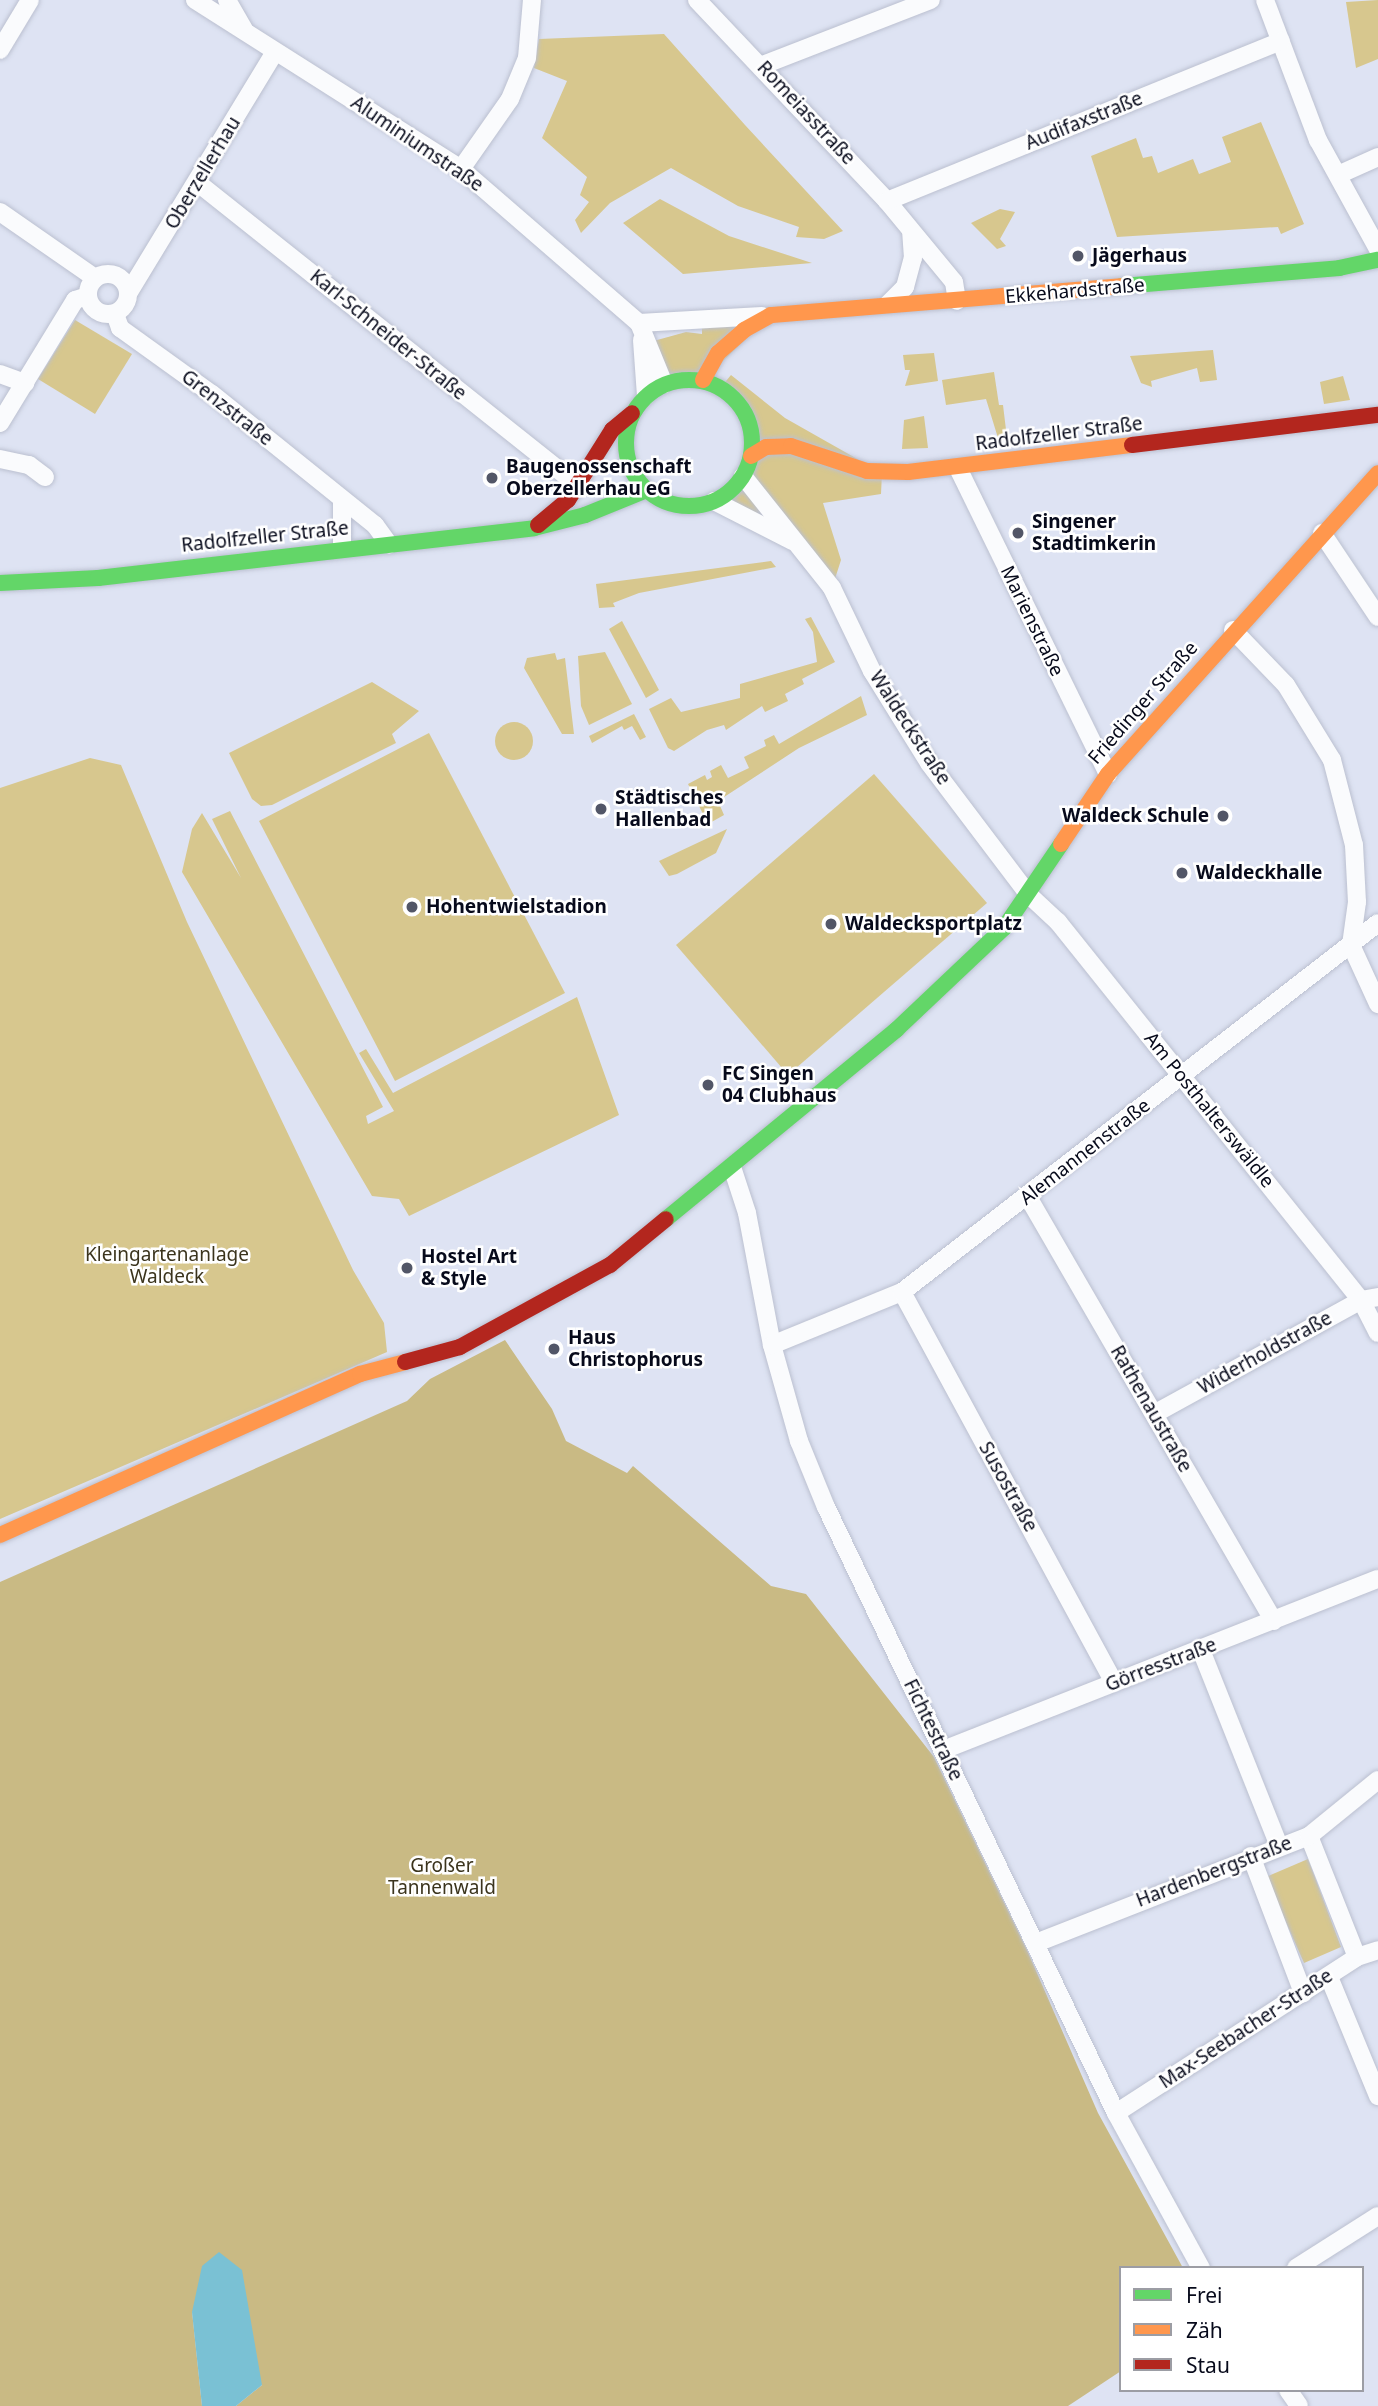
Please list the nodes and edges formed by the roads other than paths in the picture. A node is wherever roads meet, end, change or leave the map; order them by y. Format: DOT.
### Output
graph roads {
  1 [pos="30,0"];
  2 [pos="195,0"];
  3 [pos="202,0"];
  4 [pos="227,0"];
  5 [pos="532,0"];
  6 [pos="697,0"];
  7 [pos="931,0"];
  8 [pos="1265,0"];
  9 [pos="248,35"];
  10 [pos="1281,41"];
  11 [pos="0,50"];
  12 [pos="275,52"];
  13 [pos="764,65"];
  14 [pos="1378,157"];
  15 [pos="461,169"];
  16 [pos="1338,175"];
  17 [pos="198,183"];
  18 [pos="887,201"];
  19 [pos="0,212"];
  20 [pos="911,231"];
  21 [pos="1378,249"];
  22 [pos="1378,260"];
  23 [pos="95,278"];
  24 [pos="129,292"];
  25 [pos="87,296"];
  26 [pos="957,301"];
  27 [pos="888,304"];
  28 [pos="115,314"];
  29 [pos="771,315"];
  30 [pos="639,323"];
  31 [pos="0,374"];
  32 [pos="703,380"];
  33 [pos="24,383"];
  34 [pos="664,384"];
  35 [pos="646,396"];
  36 [pos="632,414"];
  37 [pos="1377,417"];
  38 [pos="0,423"];
  39 [pos="751,456"];
  40 [pos="0,459"];
  41 [pos="958,468"];
  42 [pos="1378,473"];
  43 [pos="583,475"];
  44 [pos="743,475"];
  45 [pos="45,477"];
  46 [pos="647,490"];
  47 [pos="342,501"];
  48 [pos="715,501"];
  49 [pos="534,528"];
  50 [pos="1322,533"];
  51 [pos="389,544"];
  52 [pos="342,549"];
  53 [pos="807,552"];
  54 [pos="0,583"];
  55 [pos="1378,617"];
  56 [pos="1233,630"];
  57 [pos="1108,774"];
  58 [pos="1029,895"];
  59 [pos="1378,923"];
  60 [pos="1351,946"];
  61 [pos="1378,1004"];
  62 [pos="1182,1076"];
  63 [pos="732,1167"];
  64 [pos="1028,1197"];
  65 [pos="902,1292"];
  66 [pos="1369,1299"];
  67 [pos="1378,1333"];
  68 [pos="772,1345"];
  69 [pos="1154,1414"];
  70 [pos="0,1535"];
  71 [pos="1378,1579"];
  72 [pos="1274,1621"];
  73 [pos="1201,1650"];
  74 [pos="1114,1682"];
  75 [pos="943,1750"];
  76 [pos="1378,1780"];
  77 [pos="1309,1836"];
  78 [pos="1279,1846"];
  79 [pos="1251,1856"];
  80 [pos="1036,1943"];
  81 [pos="1378,1950"];
  82 [pos="1357,1958"];
  83 [pos="1329,1977"];
  84 [pos="1303,1993"];
  85 [pos="1378,2096"];
  86 [pos="1116,2113"];
  87 [pos="1378,2216"];
  88 [pos="1200,2266"];
  89 [pos="1299,2266"];
  1 -- 11 [label="street"];
  2 -- 9 [label="street, Aluminiumstraße"];
  3 -- 9 [label="street, Aluminiumstraße"];
  4 -- 9 [label="street, Aluminiumstraße"];
  5 -- 15 [label="street"];
  6 -- 13 [label="street, Romeiasstraße"];
  7 -- 13 [label="street"];
  8 -- 10 [label="street"];
  9 -- 12 [label="street, Aluminiumstraße"];
  10 -- 16 [label="street"];
  10 -- 18 [label="street, Audifaxstraße"];
  12 -- 15 [label="street, Aluminiumstraße"];
  12 -- 17 [label="street, Oberzellerhau"];
  13 -- 18 [label="street, Romeiasstraße"];
  14 -- 16 [label="street"];
  15 -- 30 [label="street, Aluminiumstraße"];
  16 -- 21 [label="street"];
  17 -- 24 [label="street, Oberzellerhau"];
  17 -- 43 [label="street, Karl-Schneider-Straße"];
  18 -- 20 [label="street, Romeiasstraße"];
  19 -- 23 [label="street"];
  20 -- 26 [label="street, Romeiasstraße"];
  20 -- 27 [label="street"];
  22 -- 26 [label="main road, Ekkehardstraße"];
  23 -- 24 [label="street"];
  23 -- 25 [label="street"];
  24 -- 28 [label="street"];
  25 -- 28 [label="street"];
  25 -- 33 [label="street"];
  26 -- 27 [label="main road, Ekkehardstraße"];
  27 -- 29 [label="main road, Ekkehardstraße"];
  28 -- 47 [label="street, Grenzstraße"];
  29 -- 30 [label="street, Ekkehardstraße"];
  29 -- 32 [label="main road, Ekkehardstraße"];
  30 -- 34 [label="street, Aluminiumstraße"];
  30 -- 35 [label="street"];
  31 -- 33 [label="street"];
  32 -- 34 [label="main road"];
  32 -- 39 [label="main road"];
  33 -- 38 [label="street"];
  34 -- 35 [label="main road"];
  35 -- 36 [label="main road"];
  36 -- 43 [label="main road"];
  36 -- 46 [label="main road"];
  37 -- 41 [label="main road, Radolfzeller Straße"];
  39 -- 41 [label="main road, Radolfzeller Straße"];
  39 -- 44 [label="main road"];
  40 -- 45 [label="street"];
  41 -- 57 [label="street, Marienstraße"];
  42 -- 50 [label="main road, Friedinger Straße"];
  43 -- 49 [label="main road"];
  44 -- 48 [label="main road"];
  44 -- 53 [label="street, Waldeckstraße"];
  46 -- 48 [label="main road"];
  46 -- 49 [label="main road, Radolfzeller Straße"];
  47 -- 51 [label="street, Grenzstraße"];
  47 -- 52 [label="street"];
  48 -- 53 [label="street, Waldeckstraße"];
  49 -- 51 [label="main road, Radolfzeller Straße"];
  50 -- 55 [label="street"];
  50 -- 56 [label="main road, Friedinger Straße"];
  51 -- 52 [label="main road, Radolfzeller Straße"];
  52 -- 54 [label="main road, Radolfzeller Straße"];
  53 -- 58 [label="street, Waldeckstraße"];
  56 -- 57 [label="main road, Friedinger Straße"];
  56 -- 60 [label="street"];
  57 -- 58 [label="main road, Friedinger Straße"];
  58 -- 62 [label="street, Am Posthalterswäldle"];
  58 -- 63 [label="main road, Friedinger Straße"];
  59 -- 60 [label="street, Alemannenstraße"];
  60 -- 61 [label="street"];
  60 -- 62 [label="street, Alemannenstraße"];
  62 -- 64 [label="street, Alemannenstraße"];
  62 -- 66 [label="street, Am Posthalterswäldle"];
  63 -- 68 [label="street, Fichtestraße"];
  63 -- 70 [label="main road, Friedinger Straße"];
  64 -- 65 [label="street, Alemannenstraße"];
  64 -- 69 [label="street, Rathenaustraße"];
  65 -- 68 [label="street, Alemannenstraße"];
  65 -- 74 [label="street, Susostraße"];
  66 -- 67 [label="street, Am Posthalterswäldle"];
  66 -- 69 [label="street, Widerholdstraße"];
  68 -- 75 [label="street, Fichtestraße"];
  69 -- 72 [label="street, Rathenaustraße"];
  71 -- 72 [label="street, Görresstraße"];
  72 -- 73 [label="street, Görresstraße"];
  73 -- 74 [label="street, Görresstraße"];
  73 -- 78 [label="street"];
  74 -- 75 [label="street, Görresstraße"];
  75 -- 80 [label="street, Fichtestraße"];
  76 -- 77 [label="street, Hardenbergstraße"];
  77 -- 78 [label="street, Hardenbergstraße"];
  77 -- 82 [label="street"];
  78 -- 79 [label="street, Hardenbergstraße"];
  79 -- 80 [label="street, Hardenbergstraße"];
  79 -- 84 [label="street"];
  80 -- 86 [label="street, Fichtestraße"];
  81 -- 82 [label="street, Max-Seebacher-Straße"];
  82 -- 83 [label="street, Max-Seebacher-Straße"];
  83 -- 84 [label="street, Max-Seebacher-Straße"];
  83 -- 85 [label="street"];
  84 -- 86 [label="street, Max-Seebacher-Straße"];
  86 -- 88 [label="street, Fichtestraße"];
  87 -- 89 [label="street"];
}
